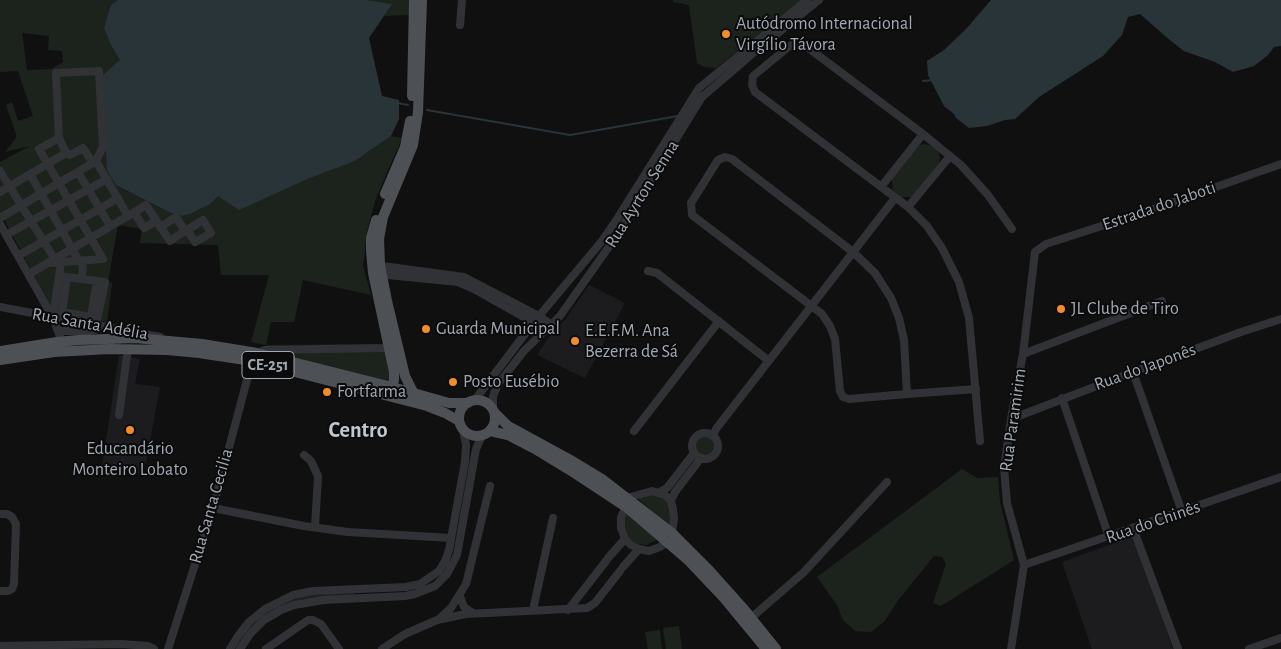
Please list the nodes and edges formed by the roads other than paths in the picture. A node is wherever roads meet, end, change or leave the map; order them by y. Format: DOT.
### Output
graph roads {
  1 [pos="414,0"];
  2 [pos="422,0"];
  3 [pos="462,0"];
  4 [pos="807,0"];
  5 [pos="819,0"];
  6 [pos="460,25"];
  7 [pos="703,90"];
  8 [pos="923,134"];
  9 [pos="59,138"];
  10 [pos="66,154"];
  11 [pos="950,156"];
  12 [pos="94,162"];
  13 [pos="48,164"];
  14 [pos="1281,164"];
  15 [pos="0,171"];
  16 [pos="78,172"];
  17 [pos="30,174"];
  18 [pos="107,180"];
  19 [pos="59,183"];
  20 [pos="10,186"];
  21 [pos="881,187"];
  22 [pos="89,190"];
  23 [pos="0,192"];
  24 [pos="41,194"];
  25 [pos="118,198"];
  26 [pos="895,198"];
  27 [pos="70,200"];
  28 [pos="22,205"];
  29 [pos="908,207"];
  30 [pos="100,208"];
  31 [pos="50,211"];
  32 [pos="131,214"];
  33 [pos="0,218"];
  34 [pos="81,220"];
  35 [pos="31,221"];
  36 [pos="0,224"];
  37 [pos="158,224"];
  38 [pos="110,226"];
  39 [pos="1012,229"];
  40 [pos="62,231"];
  41 [pos="6,234"];
  42 [pos="92,237"];
  43 [pos="43,241"];
  44 [pos="73,248"];
  45 [pos="1037,249"];
  46 [pos="853,252"];
  47 [pos="18,256"];
  48 [pos="58,261"];
  49 [pos="79,261"];
  50 [pos="377,269"];
  51 [pos="648,271"];
  52 [pos="29,274"];
  53 [pos="63,277"];
  54 [pos="82,279"];
  55 [pos="1162,301"];
  56 [pos="0,307"];
  57 [pos="811,307"];
  58 [pos="59,316"];
  59 [pos="537,319"];
  60 [pos="1281,319"];
  61 [pos="718,321"];
  62 [pos="92,322"];
  63 [pos="106,327"];
  64 [pos="550,328"];
  65 [pos="179,342"];
  66 [pos="60,344"];
  67 [pos="82,345"];
  68 [pos="388,345"];
  69 [pos="128,348"];
  70 [pos="0,351"];
  71 [pos="1023,354"];
  72 [pos="254,357"];
  73 [pos="0,360"];
  74 [pos="769,360"];
  75 [pos="1133,372"];
  76 [pos="392,387"];
  77 [pos="976,389"];
  78 [pos="413,392"];
  79 [pos="908,394"];
  80 [pos="1062,398"];
  81 [pos="472,402"];
  82 [pos="493,411"];
  83 [pos="119,415"];
  84 [pos="1011,419"];
  85 [pos="461,426"];
  86 [pos="634,431"];
  87 [pos="486,433"];
  88 [pos="713,436"];
  89 [pos="980,441"];
  90 [pos="304,455"];
  91 [pos="697,456"];
  92 [pos="1281,477"];
  93 [pos="678,481"];
  94 [pos="887,482"];
  95 [pos="490,486"];
  96 [pos="660,492"];
  97 [pos="463,496"];
  98 [pos="671,502"];
  99 [pos="627,503"];
  100 [pos="213,508"];
  101 [pos="1182,512"];
  102 [pos="0,514"];
  103 [pos="553,518"];
  104 [pos="315,528"];
  105 [pos="1133,528"];
  106 [pos="670,537"];
  107 [pos="1109,537"];
  108 [pos="451,538"];
  109 [pos="625,539"];
  110 [pos="639,549"];
  111 [pos="1024,566"];
  112 [pos="599,570"];
  113 [pos="612,580"];
  114 [pos="363,589"];
  115 [pos="0,590"];
  116 [pos="460,596"];
  117 [pos="363,598"];
  118 [pos="576,599"];
  119 [pos="582,609"];
  120 [pos="533,610"];
  121 [pos="568,610"];
  122 [pos="473,613"];
  123 [pos="752,618"];
  124 [pos="437,620"];
  125 [pos="1281,638"];
  126 [pos="0,646"];
  127 [pos="134,647"];
  128 [pos="154,649"];
  129 [pos="168,649"];
  130 [pos="230,649"];
  131 [pos="240,649"];
  132 [pos="266,649"];
  133 [pos="339,649"];
  134 [pos="382,649"];
  135 [pos="766,649"];
  136 [pos="776,649"];
  137 [pos="1011,649"];
  138 [pos="1178,649"];
  139 [pos="1249,649"];
  1 -- 50 [label="main road"];
  2 -- 50 [label="main road"];
  3 -- 6 [label="street"];
  4 -- 7 [label="street, Rua Ayrton Senna"];
  5 -- 7 [label="street, Rua Ayrton Senna"];
  7 -- 59 [label="street, Rua Ayrton Senna"];
  7 -- 64 [label="street, Rua Ayrton Senna"];
  8 -- 11 [label="street"];
  8 -- 21 [label="street"];
  8 -- 21 [label="street"];
  9 -- 10 [label="street"];
  9 -- 12 [label="street"];
  9 -- 13 [label="street"];
  10 -- 12 [label="street"];
  10 -- 13 [label="street"];
  11 -- 29 [label="street"];
  11 -- 39 [label="street"];
  12 -- 16 [label="street"];
  12 -- 18 [label="street"];
  13 -- 17 [label="street"];
  13 -- 19 [label="street"];
  14 -- 45 [label="street, Estrada do Jaboti"];
  15 -- 20 [label="street"];
  16 -- 19 [label="street"];
  16 -- 22 [label="street"];
  17 -- 20 [label="street"];
  17 -- 24 [label="street"];
  18 -- 22 [label="street"];
  18 -- 25 [label="street"];
  19 -- 24 [label="street"];
  19 -- 27 [label="street"];
  20 -- 23 [label="street"];
  20 -- 28 [label="street"];
  21 -- 26 [label="street"];
  22 -- 27 [label="street"];
  22 -- 30 [label="street"];
  24 -- 28 [label="street"];
  24 -- 31 [label="street"];
  25 -- 30 [label="street"];
  25 -- 32 [label="street"];
  26 -- 29 [label="street"];
  26 -- 46 [label="street"];
  27 -- 31 [label="street"];
  27 -- 34 [label="street"];
  28 -- 33 [label="street"];
  28 -- 35 [label="street"];
  29 -- 77 [label="street"];
  30 -- 34 [label="street"];
  30 -- 38 [label="street"];
  31 -- 35 [label="street"];
  31 -- 40 [label="street"];
  32 -- 37 [label="street"];
  32 -- 37 [label="street"];
  32 -- 38 [label="street"];
  34 -- 40 [label="street"];
  34 -- 42 [label="street"];
  35 -- 41 [label="street"];
  35 -- 43 [label="street"];
  36 -- 41 [label="street"];
  37 -- 37 [label="street"];
  38 -- 42 [label="street"];
  40 -- 43 [label="street"];
  40 -- 44 [label="street"];
  41 -- 47 [label="street"];
  42 -- 44 [label="street"];
  42 -- 49 [label="street"];
  43 -- 47 [label="street"];
  43 -- 48 [label="street"];
  44 -- 48 [label="street"];
  44 -- 49 [label="street"];
  45 -- 71 [label="street, Rua Paramirim"];
  46 -- 57 [label="street"];
  46 -- 57 [label="street"];
  46 -- 79 [label="street"];
  47 -- 52 [label="street"];
  48 -- 49 [label="street"];
  48 -- 52 [label="street"];
  48 -- 53 [label="street"];
  49 -- 54 [label="street"];
  50 -- 59 [label="street"];
  50 -- 68 [label="main road"];
  50 -- 78 [label="main road"];
  51 -- 61 [label="street"];
  52 -- 58 [label="street"];
  53 -- 54 [label="street"];
  53 -- 58 [label="street"];
  54 -- 62 [label="street"];
  55 -- 71 [label="street"];
  56 -- 58 [label="street, Rua Santa Adélia"];
  57 -- 74 [label="street"];
  57 -- 79 [label="street"];
  58 -- 62 [label="street, Rua Santa Adélia"];
  58 -- 66 [label="street"];
  59 -- 64 [label="street"];
  59 -- 81 [label="street, Rua Ayrton Senna"];
  60 -- 75 [label="street, Rua do Japonês"];
  61 -- 74 [label="street"];
  61 -- 86 [label="street"];
  62 -- 63 [label="street, Rua Santa Adélia"];
  63 -- 65 [label="street, Rua Santa Adélia"];
  63 -- 66 [label="street"];
  64 -- 82 [label="street, Rua Ayrton Senna"];
  65 -- 67 [label="main road, CE-251"];
  65 -- 72 [label="main road, CE-251"];
  66 -- 67 [label="main road, CE-251"];
  66 -- 70 [label="main road, CE-251"];
  66 -- 73 [label="main road, CE-251"];
  67 -- 69 [label="main road, CE-251"];
  68 -- 72 [label="street"];
  68 -- 76 [label="main road"];
  69 -- 72 [label="main road, CE-251"];
  69 -- 83 [label="street"];
  71 -- 84 [label="street, Rua Paramirim"];
  72 -- 76 [label="main road, CE-251"];
  72 -- 85 [label="main road, CE-251"];
  72 -- 100 [label="street, Rua Santa Cecilia"];
  74 -- 88 [label="street"];
  75 -- 80 [label="street, Rua do Japonês"];
  75 -- 101 [label="street"];
  76 -- 78 [label="main road, CE-251"];
  77 -- 79 [label="street"];
  77 -- 89 [label="street"];
  78 -- 81 [label="main road, CE-251"];
  80 -- 84 [label="street, Rua do Japonês"];
  80 -- 107 [label="street"];
  81 -- 82 [label="main road, CE-251"];
  81 -- 85 [label="main road"];
  82 -- 87 [label="main road"];
  82 -- 99 [label="main road"];
  84 -- 111 [label="street, Rua Paramirim"];
  85 -- 87 [label="main road, CE-251"];
  85 -- 97 [label="street"];
  87 -- 97 [label="street"];
  87 -- 99 [label="main road"];
  88 -- 91 [label="street"];
  88 -- 91 [label="street"];
  90 -- 104 [label="street"];
  91 -- 93 [label="street"];
  92 -- 101 [label="street, Rua do Chinês"];
  93 -- 96 [label="street"];
  93 -- 98 [label="street"];
  94 -- 123 [label="street"];
  95 -- 116 [label="street"];
  96 -- 98 [label="street"];
  96 -- 99 [label="street"];
  97 -- 108 [label="street"];
  97 -- 117 [label="street"];
  98 -- 106 [label="street"];
  99 -- 106 [label="main road"];
  99 -- 109 [label="street"];
  100 -- 104 [label="street"];
  100 -- 129 [label="street, Rua Santa Cecilia"];
  101 -- 105 [label="street, Rua do Chinês"];
  102 -- 115 [label="street"];
  103 -- 120 [label="street"];
  104 -- 108 [label="street"];
  105 -- 107 [label="street, Rua do Chinês"];
  105 -- 138 [label="street"];
  106 -- 110 [label="street"];
  106 -- 123 [label="main road"];
  106 -- 135 [label="main road"];
  107 -- 111 [label="street, Rua do Chinês"];
  108 -- 114 [label="street"];
  109 -- 110 [label="street"];
  109 -- 112 [label="street"];
  110 -- 113 [label="street"];
  111 -- 137 [label="street, Rua Paramirim"];
  112 -- 113 [label="street"];
  112 -- 118 [label="street"];
  113 -- 119 [label="street"];
  114 -- 117 [label="street"];
  114 -- 130 [label="street"];
  116 -- 122 [label="street"];
  116 -- 124 [label="street"];
  117 -- 131 [label="street"];
  118 -- 119 [label="street"];
  118 -- 121 [label="street"];
  119 -- 121 [label="street"];
  120 -- 121 [label="street"];
  120 -- 122 [label="street"];
  122 -- 124 [label="street"];
  123 -- 136 [label="main road"];
  124 -- 134 [label="street"];
  125 -- 139 [label="street"];
  126 -- 127 [label="street"];
  127 -- 128 [label="street"];
  132 -- 133 [label="street"];
}
